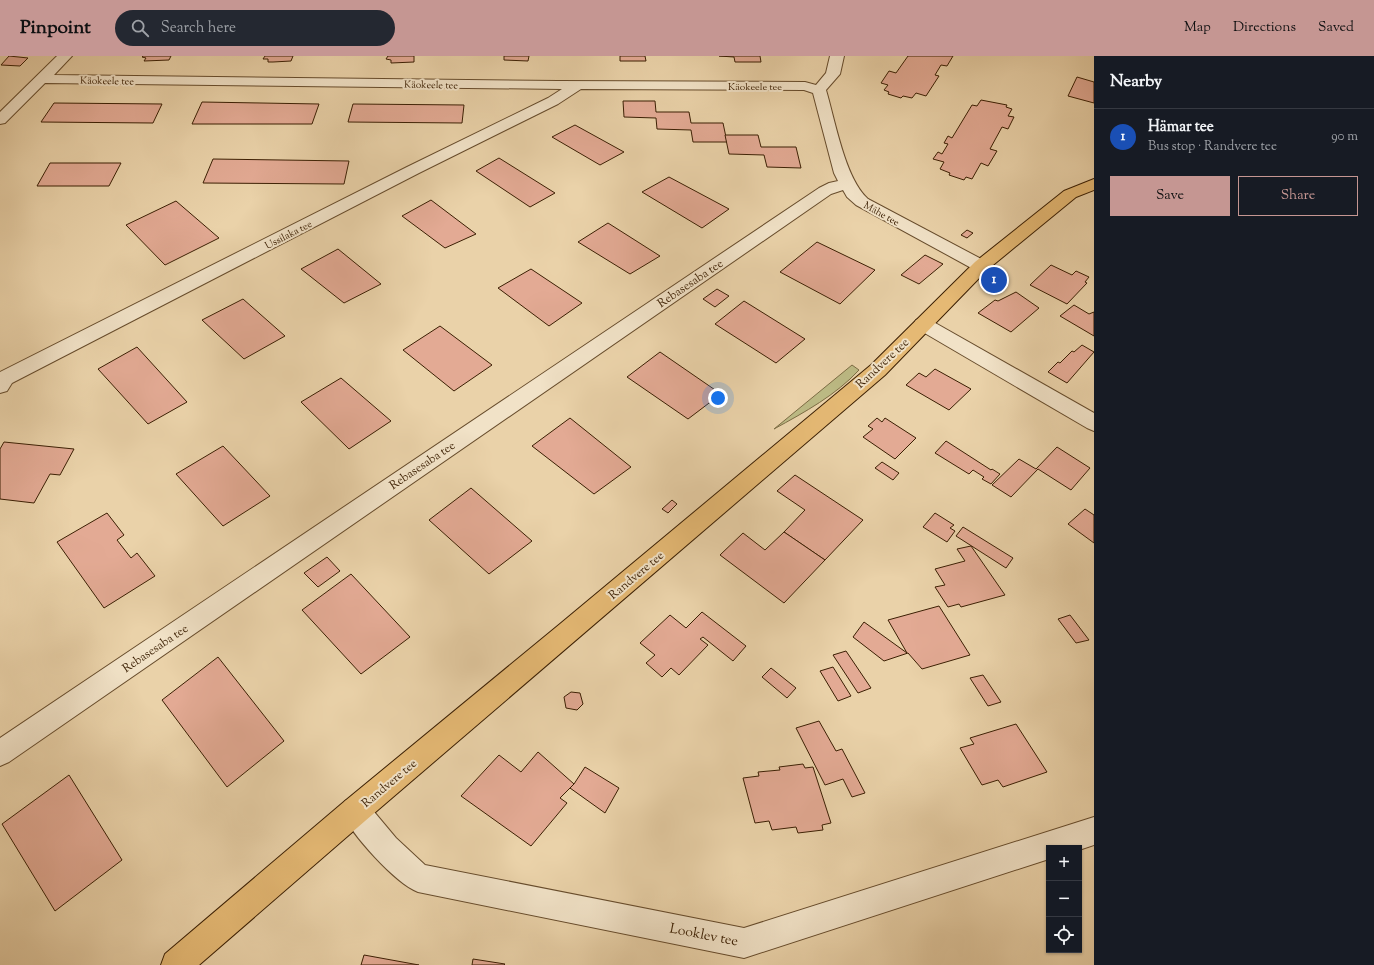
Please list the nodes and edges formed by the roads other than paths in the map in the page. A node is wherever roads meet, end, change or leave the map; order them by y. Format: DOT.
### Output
graph roads {
  1 [pos="65,56"];
  2 [pos="837,56"];
  3 [pos="42,79"];
  4 [pos="578,85"];
  5 [pos="819,90"];
  6 [pos="0,120"];
  7 [pos="1094,184"];
  8 [pos="848,185"];
  9 [pos="981,266"];
  10 [pos="923,324"];
  11 [pos="0,386"];
  12 [pos="1094,423"];
  13 [pos="0,753"];
  14 [pos="355,811"];
  15 [pos="1094,831"];
  16 [pos="176,965"];
  1 -- 3 [label="street"];
  2 -- 5 [label="street"];
  3 -- 4 [label="street, Käokeele tee"];
  3 -- 6 [label="street"];
  4 -- 5 [label="street, Käokeele tee"];
  4 -- 11 [label="street, Ussilaka tee"];
  5 -- 8 [label="street, Mähe tee"];
  7 -- 9 [label="main road, Randvere tee"];
  8 -- 9 [label="street, Mähe tee"];
  8 -- 13 [label="street, Rebasesaba tee"];
  9 -- 10 [label="main road, Randvere tee"];
  10 -- 12 [label="street"];
  10 -- 14 [label="main road, Randvere tee"];
  14 -- 15 [label="street, Looklev tee"];
  14 -- 16 [label="main road, Randvere tee"];
}
